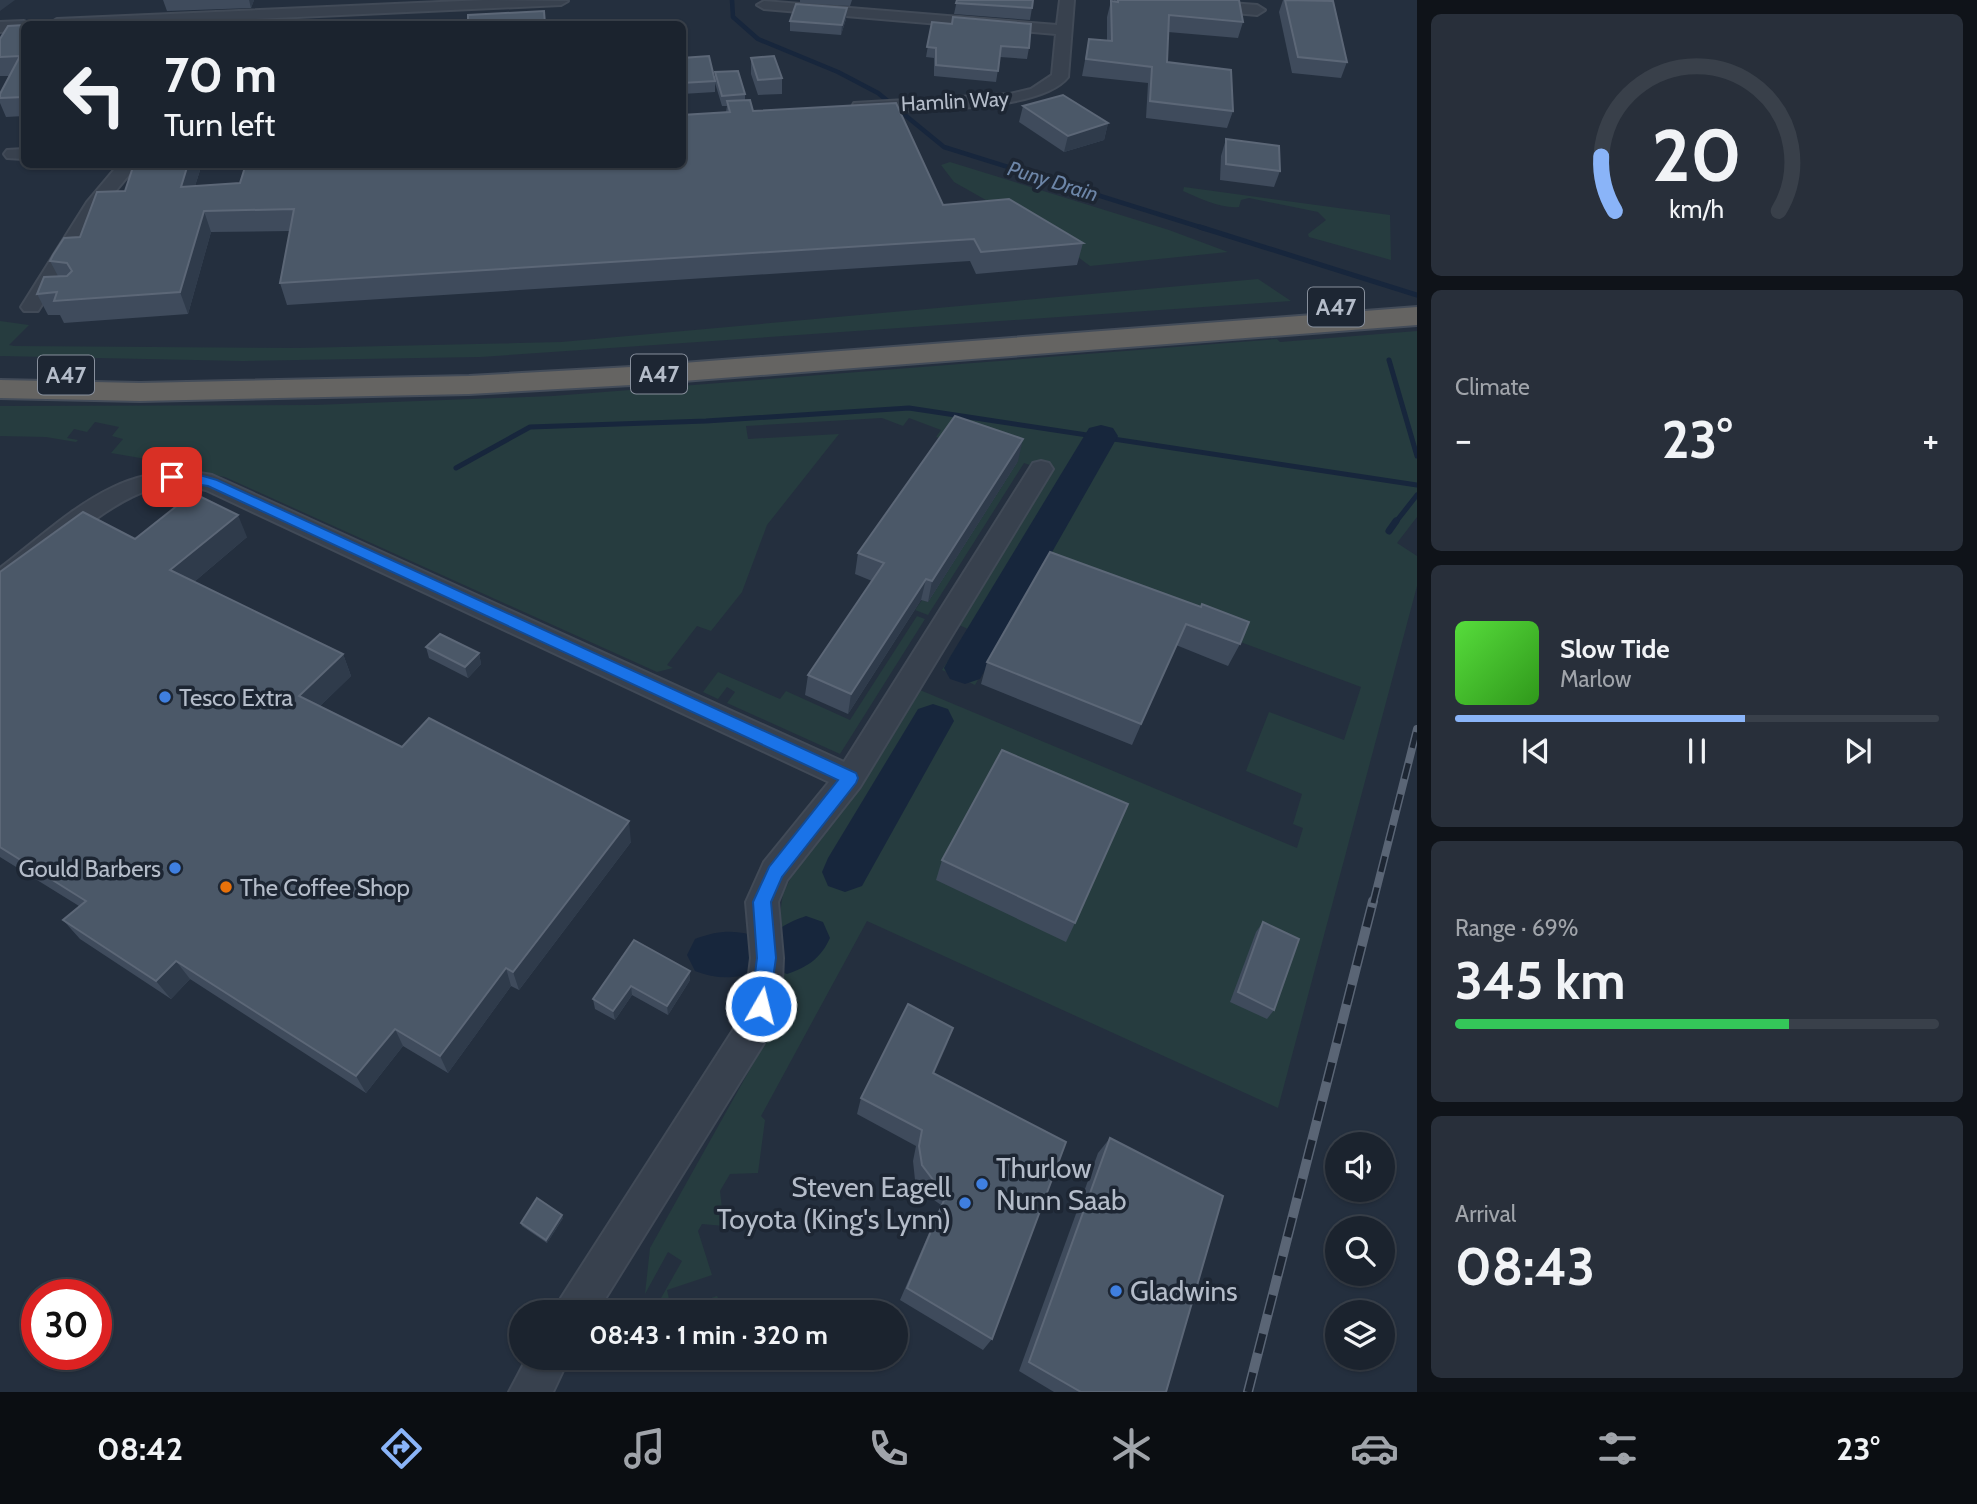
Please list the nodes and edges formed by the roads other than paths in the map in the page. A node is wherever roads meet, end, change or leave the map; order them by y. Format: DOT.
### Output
graph roads {
  1 [pos="1067,0"];
  2 [pos="1135,0"];
  3 [pos="561,1"];
  4 [pos="381,4"];
  5 [pos="772,9"];
  6 [pos="1257,9"];
  7 [pos="244,20"];
  8 [pos="78,21"];
  9 [pos="21,26"];
  10 [pos="0,27"];
  11 [pos="1065,30"];
  12 [pos="847,107"];
  13 [pos="126,168"];
  14 [pos="44,296"];
  15 [pos="1417,301"];
  16 [pos="1417,316"];
  17 [pos="1261,320"];
  18 [pos="0,364"];
  19 [pos="132,374"];
  20 [pos="0,376"];
  21 [pos="0,384"];
  22 [pos="0,389"];
  23 [pos="51,390"];
  24 [pos="1041,469"];
  25 [pos="0,582"];
  26 [pos="850,778"];
  27 [pos="583,1300"];
  28 [pos="542,1370"];
  29 [pos="530,1392"];
  1 -- 11 [label="street, Hamlin Way"];
  2 -- 6 [label="street"];
  3 -- 4 [label="street"];
  4 -- 7 [label="street"];
  5 -- 11 [label="street"];
  7 -- 8 [label="street"];
  9 -- 10 [label="street"];
  11 -- 12 [label="street, Hamlin Way"];
  13 -- 14 [label="street"];
  15 -- 17 [label="highway, A47"];
  16 -- 17 [label="highway, A47"];
  17 -- 19 [label="highway, A47"];
  17 -- 23 [label="highway, A47"];
  18 -- 19 [label="highway"];
  19 -- 20 [label="highway, A47"];
  21 -- 23 [label="highway, A47"];
  22 -- 23 [label="highway"];
  24 -- 26 [label="street"];
  25 -- 26 [label="street"];
  26 -- 27 [label="street"];
  28 -- 29 [label="street"];
}
